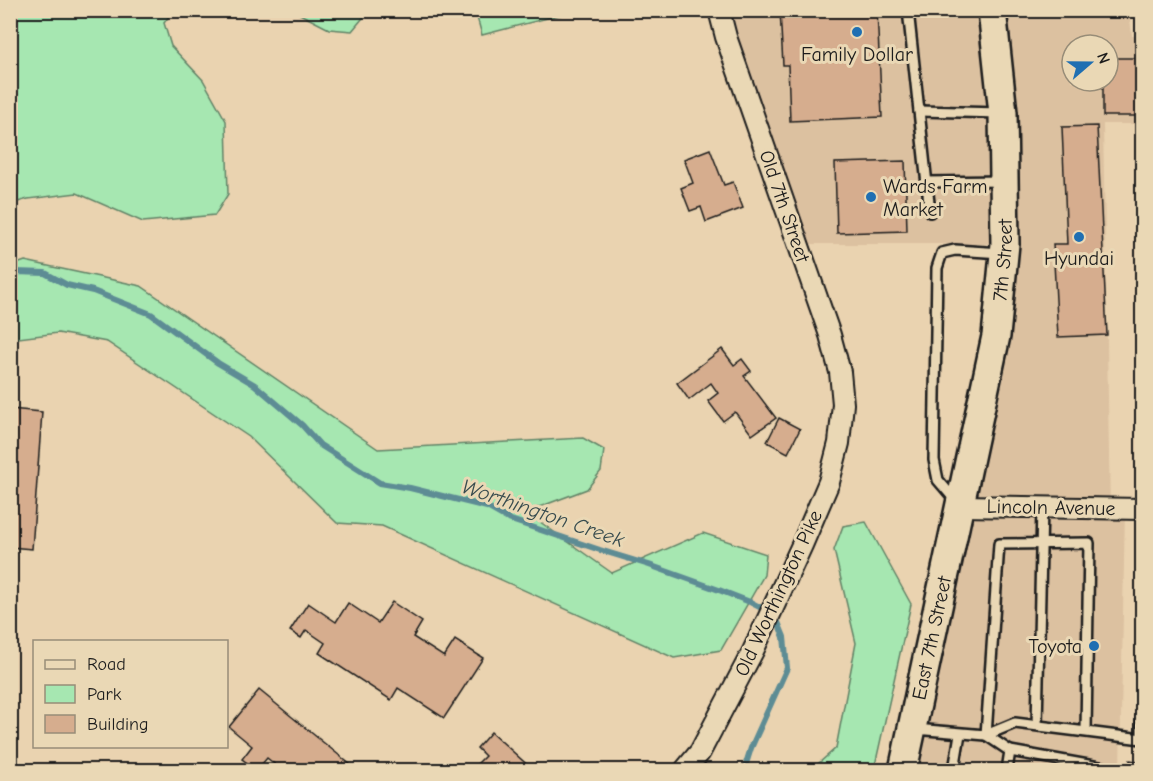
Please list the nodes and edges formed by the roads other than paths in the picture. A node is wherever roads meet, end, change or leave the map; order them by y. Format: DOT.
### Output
graph roads {
  1 [pos="719,10"];
  2 [pos="908,10"];
  3 [pos="992,10"];
  4 [pos="919,111"];
  5 [pos="1003,113"];
  6 [pos="1004,181"];
  7 [pos="927,182"];
  8 [pos="930,212"];
  9 [pos="1004,253"];
  10 [pos="843,404"];
  11 [pos="960,506"];
  12 [pos="1042,507"];
  13 [pos="1143,509"];
  14 [pos="1041,543"];
  15 [pos="1143,662"];
  16 [pos="1037,725"];
  17 [pos="912,729"];
  18 [pos="1086,731"];
  19 [pos="960,734"];
  20 [pos="986,735"];
  21 [pos="1142,739"];
  22 [pos="1010,751"];
  23 [pos="685,771"];
  24 [pos="903,771"];
  25 [pos="954,771"];
  26 [pos="1007,771"];
  27 [pos="1116,771"];
  1 -- 10 [label="street, Old 7th Street"];
  2 -- 4 [label="lane"];
  3 -- 5 [label="main road, 7th Street"];
  4 -- 5 [label="lane"];
  4 -- 7 [label="lane"];
  5 -- 6 [label="main road, 7th Street"];
  6 -- 7 [label="lane"];
  6 -- 9 [label="main road, 7th Street"];
  7 -- 8 [label="lane"];
  9 -- 11 [label="main road, 7th Street"];
  9 -- 11 [label="lane"];
  10 -- 23 [label="street, Old Worthington Pike"];
  11 -- 12 [label="street, Lincoln Avenue"];
  11 -- 17 [label="main road, East 7th Street"];
  12 -- 13 [label="street, Lincoln Avenue"];
  12 -- 14 [label="lane"];
  14 -- 16 [label="lane"];
  14 -- 18 [label="lane"];
  14 -- 20 [label="lane"];
  15 -- 21 [label="lane"];
  16 -- 18 [label="lane"];
  16 -- 20 [label="lane"];
  17 -- 19 [label="lane"];
  17 -- 24 [label="main road, East 7th Street"];
  18 -- 21 [label="lane"];
  19 -- 20 [label="lane"];
  19 -- 25 [label="lane"];
  20 -- 22 [label="lane"];
  22 -- 26 [label="lane"];
  22 -- 27 [label="lane"];
}
